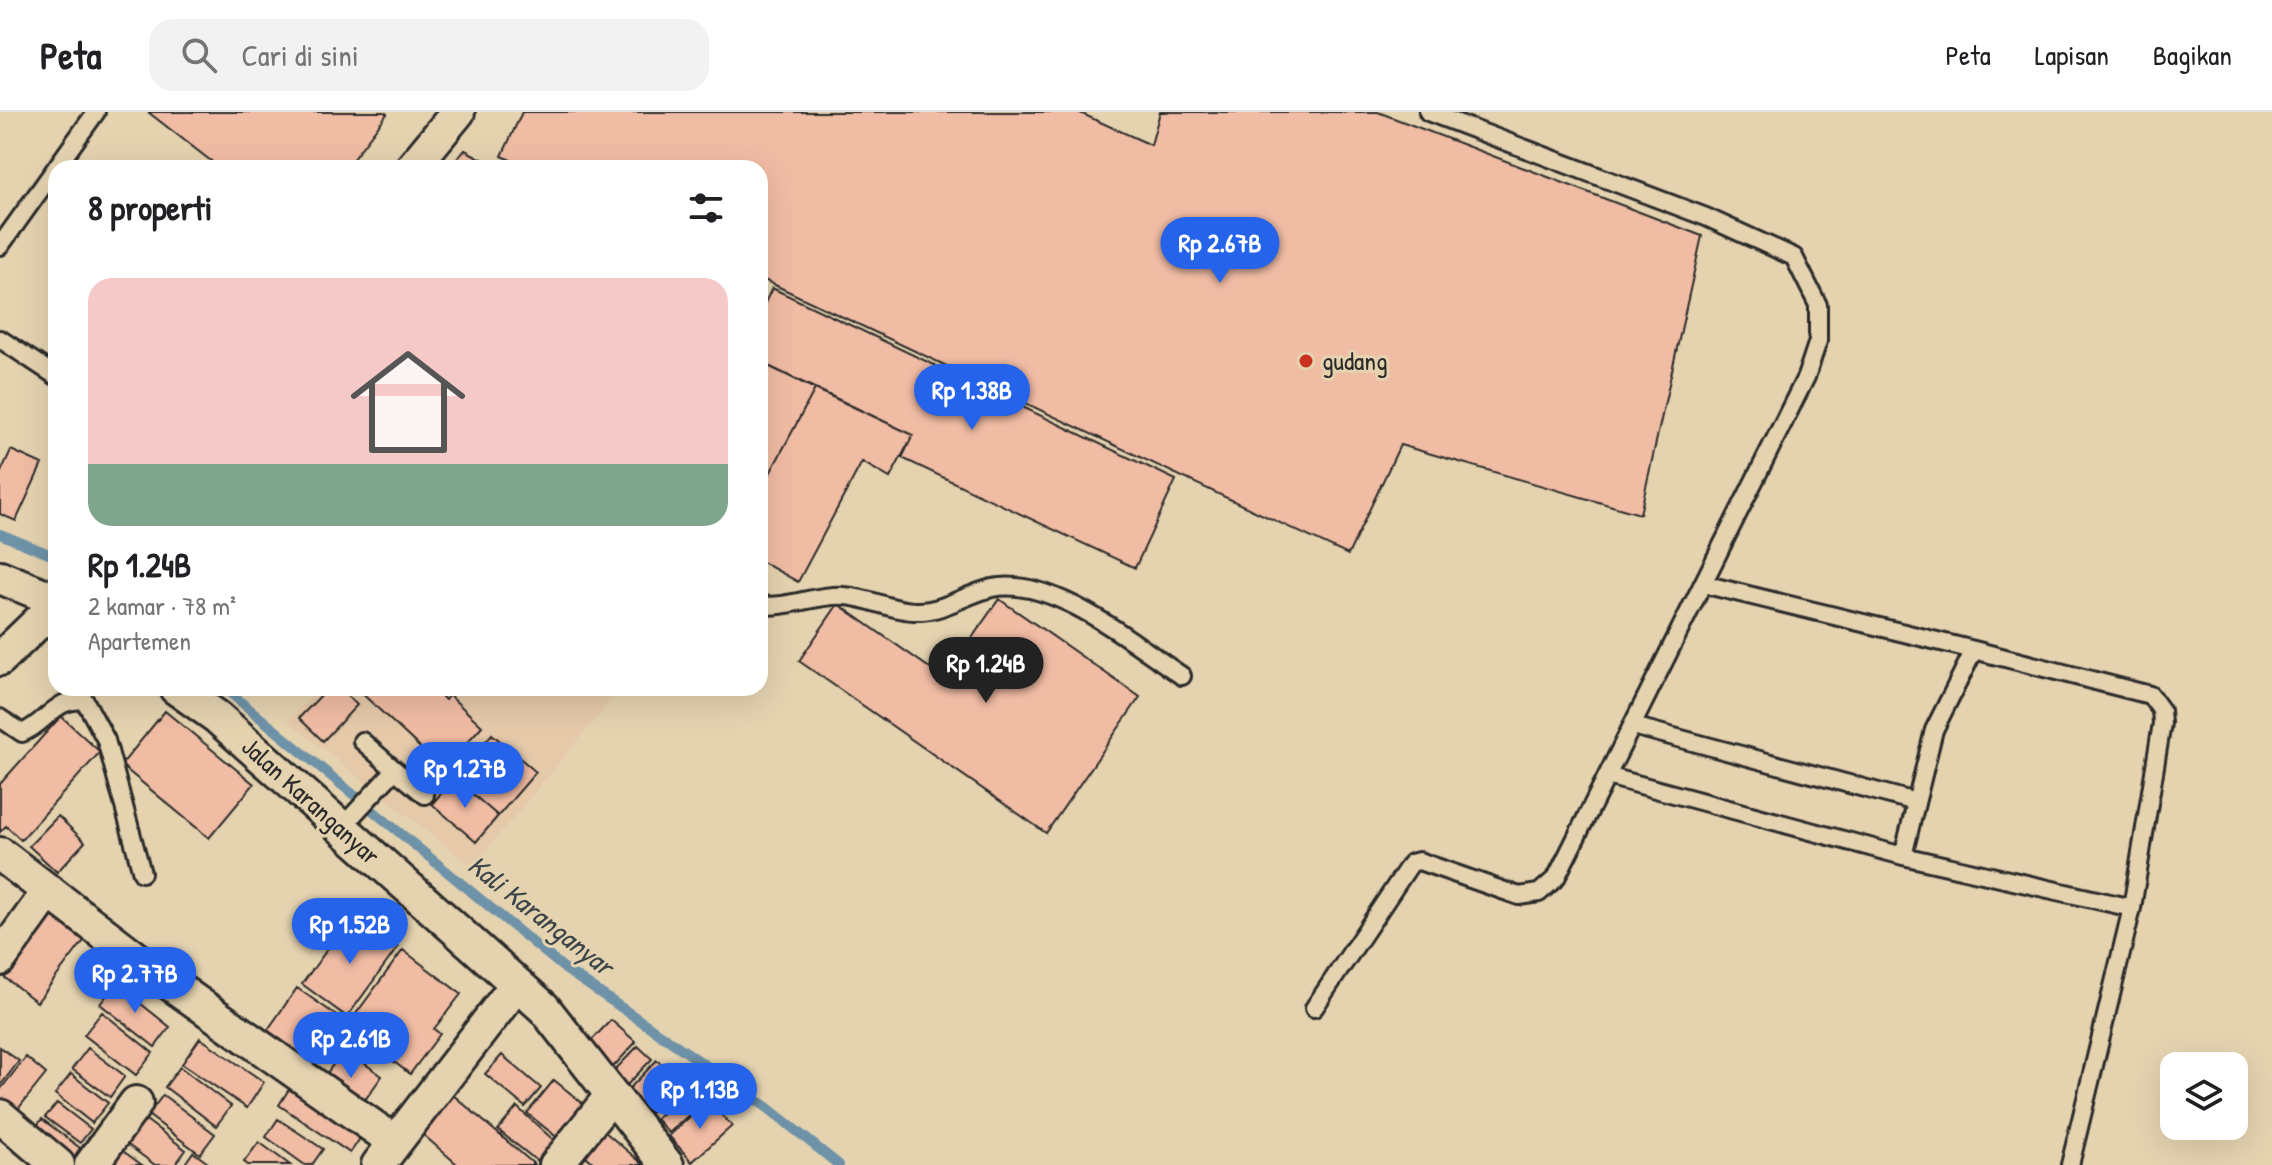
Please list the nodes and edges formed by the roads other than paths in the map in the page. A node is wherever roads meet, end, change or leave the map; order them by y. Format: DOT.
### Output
graph roads {
  1 [pos="96,112"];
  2 [pos="458,112"];
  3 [pos="1428,112"];
  4 [pos="62,160"];
  5 [pos="419,160"];
  6 [pos="48,179"];
  7 [pos="0,246"];
  8 [pos="0,339"];
  9 [pos="48,371"];
  10 [pos="0,577"];
  11 [pos="1703,584"];
  12 [pos="48,599"];
  13 [pos="768,604"];
  14 [pos="48,611"];
  15 [pos="1974,650"];
  16 [pos="2,654"];
  17 [pos="1182,676"];
  18 [pos="187,696"];
  19 [pos="0,718"];
  20 [pos="1633,726"];
  21 [pos="362,741"];
  22 [pos="395,770"];
  23 [pos="1607,776"];
  24 [pos="425,795"];
  25 [pos="1916,802"];
  26 [pos="346,822"];
  27 [pos="0,854"];
  28 [pos="1903,856"];
  29 [pos="142,873"];
  30 [pos="49,891"];
  31 [pos="2132,908"];
  32 [pos="0,959"];
  33 [pos="517,984"];
  34 [pos="1314,1008"];
  35 [pos="612,1095"];
  36 [pos="136,1103"];
  37 [pos="0,1116"];
  38 [pos="386,1154"];
  39 [pos="58,1165"];
  40 [pos="91,1165"];
  41 [pos="556,1165"];
  42 [pos="667,1165"];
  43 [pos="2070,1165"];
  1 -- 4 [label="lane"];
  2 -- 5 [label="street"];
  3 -- 11 [label="lane"];
  6 -- 7 [label="lane"];
  8 -- 9 [label="lane"];
  10 -- 12 [label="street"];
  11 -- 15 [label="lane"];
  11 -- 20 [label="lane"];
  13 -- 17 [label="lane"];
  14 -- 16 [label="street"];
  15 -- 25 [label="lane"];
  15 -- 31 [label="lane"];
  18 -- 26 [label="street, Jalan Karanganyar"];
  19 -- 29 [label="lane"];
  20 -- 23 [label="lane"];
  20 -- 25 [label="lane"];
  21 -- 22 [label="lane"];
  22 -- 24 [label="lane"];
  22 -- 26 [label="lane"];
  23 -- 28 [label="lane"];
  23 -- 34 [label="lane"];
  25 -- 28 [label="lane"];
  26 -- 33 [label="street, Jalan Karanganyar"];
  27 -- 30 [label="street"];
  28 -- 31 [label="lane"];
  30 -- 32 [label="street"];
  30 -- 38 [label="street"];
  31 -- 43 [label="lane"];
  33 -- 35 [label="street, Jalan Karanganyar"];
  33 -- 38 [label="street"];
  35 -- 41 [label="street"];
  35 -- 42 [label="street, Jalan Karanganyar"];
  36 -- 40 [label="street"];
  37 -- 39 [label="street"];
}
